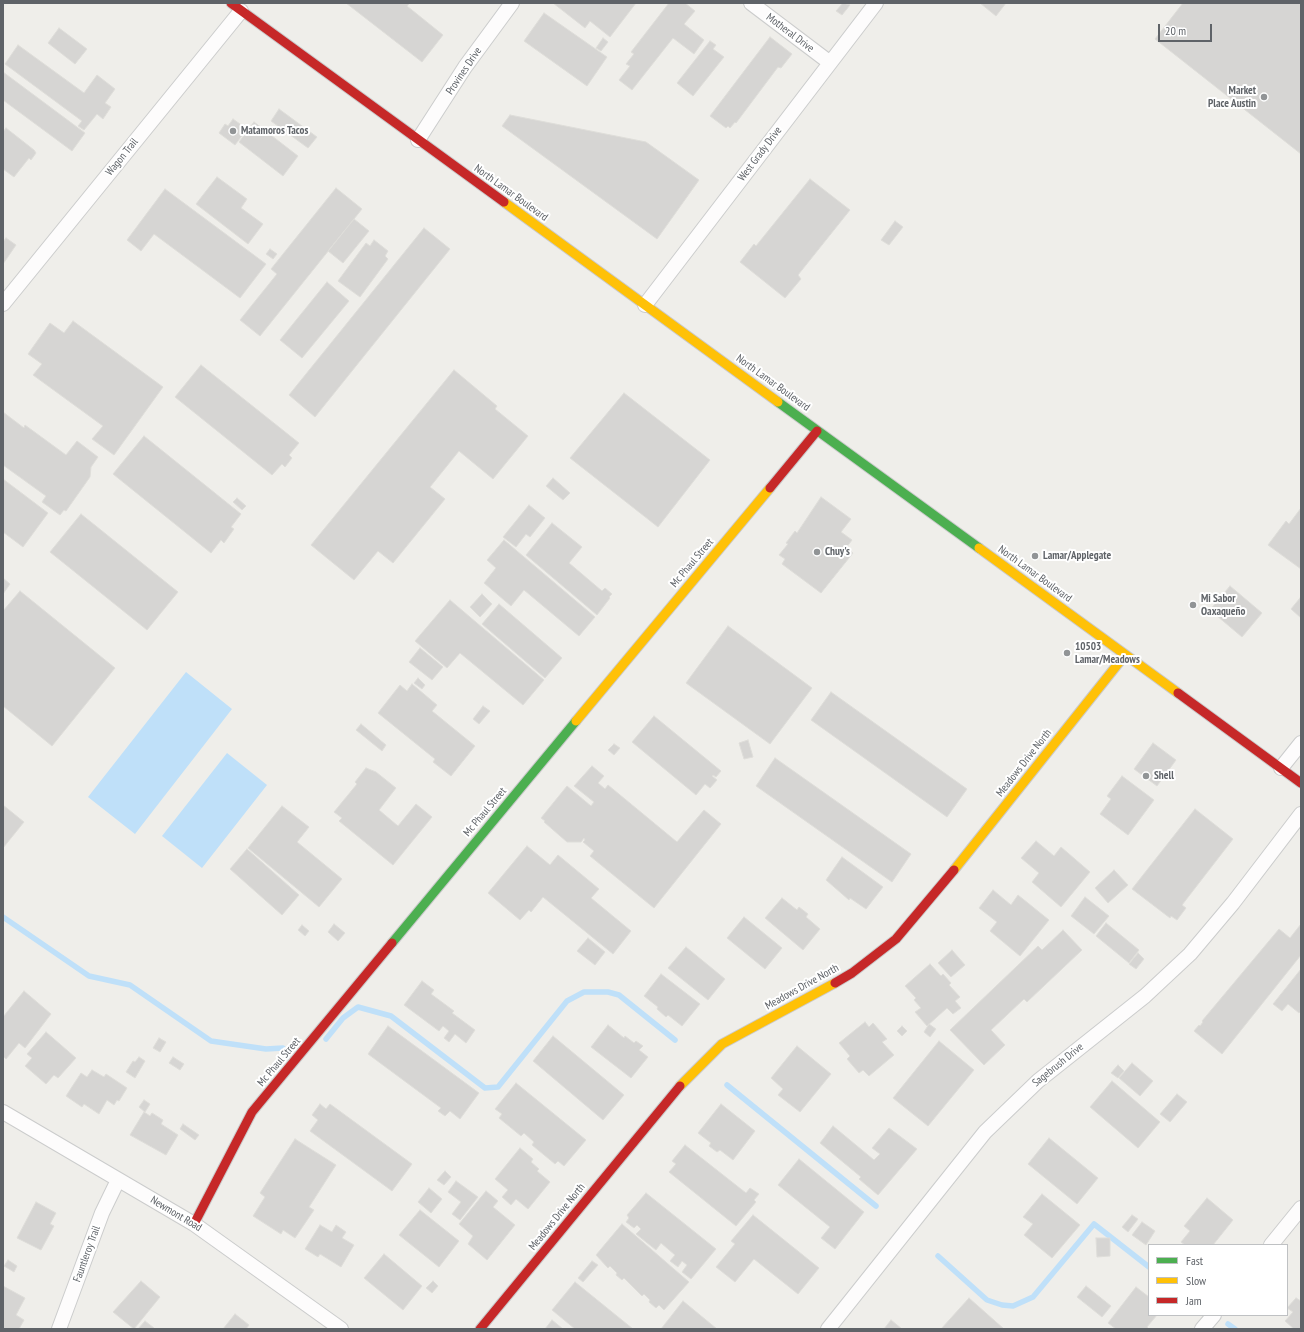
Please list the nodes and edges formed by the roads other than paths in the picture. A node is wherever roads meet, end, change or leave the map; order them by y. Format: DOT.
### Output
graph roads {
  1 [pos="512,3"];
  2 [pos="751,3"];
  3 [pos="876,3"];
  4 [pos="236,7"];
  5 [pos="829,62"];
  6 [pos="418,140"];
  7 [pos="3,304"];
  8 [pos="645,305"];
  9 [pos="817,431"];
  10 [pos="1125,655"];
  11 [pos="1301,743"];
  12 [pos="1281,768"];
  13 [pos="1301,783"];
  14 [pos="1301,814"];
  15 [pos="3,1112"];
  16 [pos="118,1180"];
  17 [pos="1301,1208"];
  18 [pos="194,1224"];
  19 [pos="1272,1244"];
  20 [pos="1213,1316"];
  21 [pos="59,1329"];
  22 [pos="341,1329"];
  23 [pos="480,1329"];
  24 [pos="828,1329"];
  25 [pos="1202,1329"];
  1 -- 6 [label="street, Provines Drive"];
  2 -- 5 [label="street, Motheral Drive"];
  3 -- 5 [label="street, West Grady Drive"];
  4 -- 6 [label="street, North Lamar Boulevard"];
  4 -- 7 [label="street, Wagon Trail"];
  5 -- 8 [label="street, West Grady Drive"];
  6 -- 8 [label="street, North Lamar Boulevard"];
  8 -- 9 [label="street, North Lamar Boulevard"];
  9 -- 10 [label="street, North Lamar Boulevard"];
  9 -- 18 [label="street, Mc Phaul Street"];
  10 -- 12 [label="street, North Lamar Boulevard"];
  10 -- 23 [label="street, Meadows Drive North"];
  11 -- 12 [label="street"];
  12 -- 13 [label="street, North Lamar Boulevard"];
  14 -- 24 [label="street, Sagebrush Drive"];
  15 -- 16 [label="street, Newmont Road"];
  16 -- 18 [label="street, Newmont Road"];
  16 -- 21 [label="street, Fauntleroy Trail"];
  17 -- 19 [label="street"];
  18 -- 22 [label="street, Newmont Road"];
  20 -- 25 [label="street"];
}
